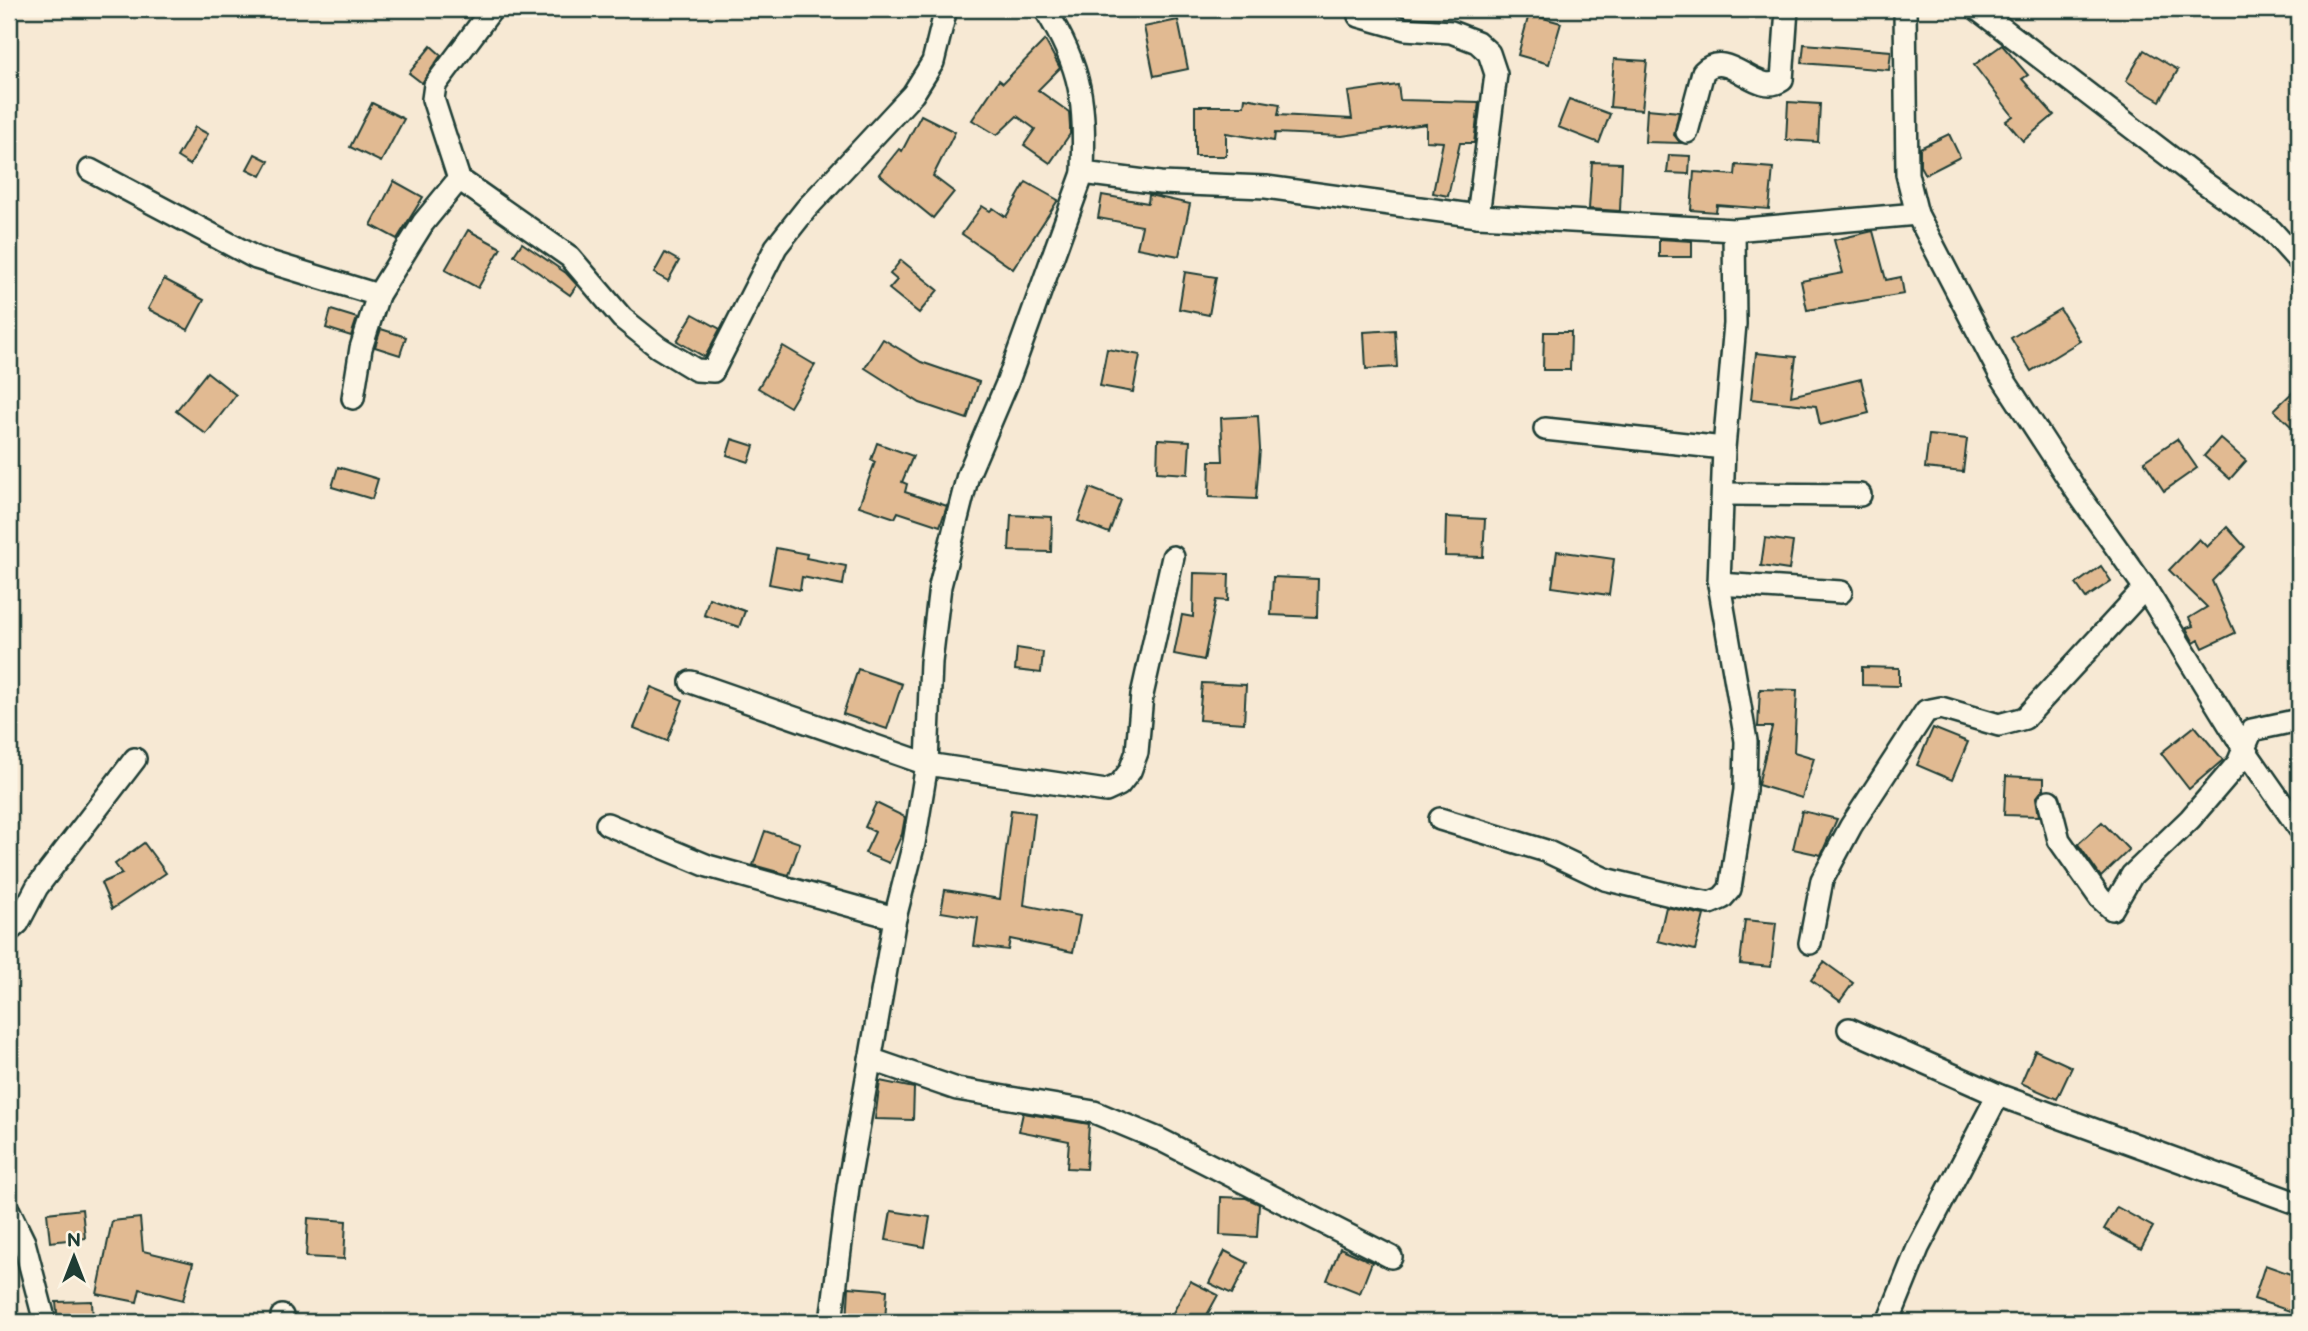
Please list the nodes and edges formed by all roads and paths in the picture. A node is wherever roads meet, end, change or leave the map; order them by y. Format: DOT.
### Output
graph roads {
  1 [pos="492,9"];
  2 [pos="946,9"];
  3 [pos="1045,9"];
  4 [pos="1787,9"];
  5 [pos="1905,9"];
  6 [pos="1978,9"];
  7 [pos="1359,16"];
  8 [pos="1687,132"];
  9 [pos="90,170"];
  10 [pos="1083,173"];
  11 [pos="459,179"];
  12 [pos="1917,214"];
  13 [pos="1478,216"];
  14 [pos="1734,230"];
  15 [pos="2299,261"];
  16 [pos="378,295"];
  17 [pos="353,398"];
  18 [pos="1545,429"];
  19 [pos="1724,448"];
  20 [pos="1723,494"];
  21 [pos="1860,495"];
  22 [pos="1173,557"];
  23 [pos="1719,584"];
  24 [pos="2145,588"];
  25 [pos="1841,592"];
  26 [pos="691,682"];
  27 [pos="2299,720"];
  28 [pos="2244,749"];
  29 [pos="135,759"];
  30 [pos="927,764"];
  31 [pos="2049,801"];
  32 [pos="1440,819"];
  33 [pos="607,824"];
  34 [pos="2299,828"];
  35 [pos="895,918"];
  36 [pos="9,931"];
  37 [pos="1811,943"];
  38 [pos="1849,1029"];
  39 [pos="870,1059"];
  40 [pos="1998,1095"];
  41 [pos="2299,1204"];
  42 [pos="9,1211"];
  43 [pos="1391,1257"];
  44 [pos="45,1322"];
  45 [pos="831,1322"];
  46 [pos="1888,1322"];
  1 -- 11 [label="street"];
  2 -- 11 [label="street"];
  3 -- 10 [label="street"];
  4 -- 8 [label="street"];
  5 -- 12 [label="street"];
  6 -- 15 [label="street"];
  7 -- 13 [label="street"];
  9 -- 16 [label="street"];
  10 -- 13 [label="street"];
  10 -- 30 [label="street"];
  11 -- 16 [label="street"];
  12 -- 14 [label="street"];
  12 -- 24 [label="street"];
  13 -- 14 [label="street"];
  14 -- 19 [label="street"];
  16 -- 17 [label="street"];
  18 -- 19 [label="street"];
  19 -- 20 [label="street"];
  20 -- 21 [label="street"];
  20 -- 23 [label="street"];
  22 -- 30 [label="street"];
  23 -- 25 [label="street"];
  23 -- 32 [label="street"];
  24 -- 28 [label="street"];
  24 -- 37 [label="street"];
  26 -- 30 [label="street"];
  27 -- 28 [label="street"];
  28 -- 31 [label="street"];
  28 -- 34 [label="street"];
  29 -- 36 [label="street"];
  30 -- 35 [label="street"];
  33 -- 35 [label="street"];
  35 -- 39 [label="street"];
  38 -- 40 [label="street"];
  39 -- 43 [label="street"];
  39 -- 45 [label="street"];
  40 -- 41 [label="street"];
  40 -- 46 [label="street"];
  42 -- 44 [label="street"];
}
